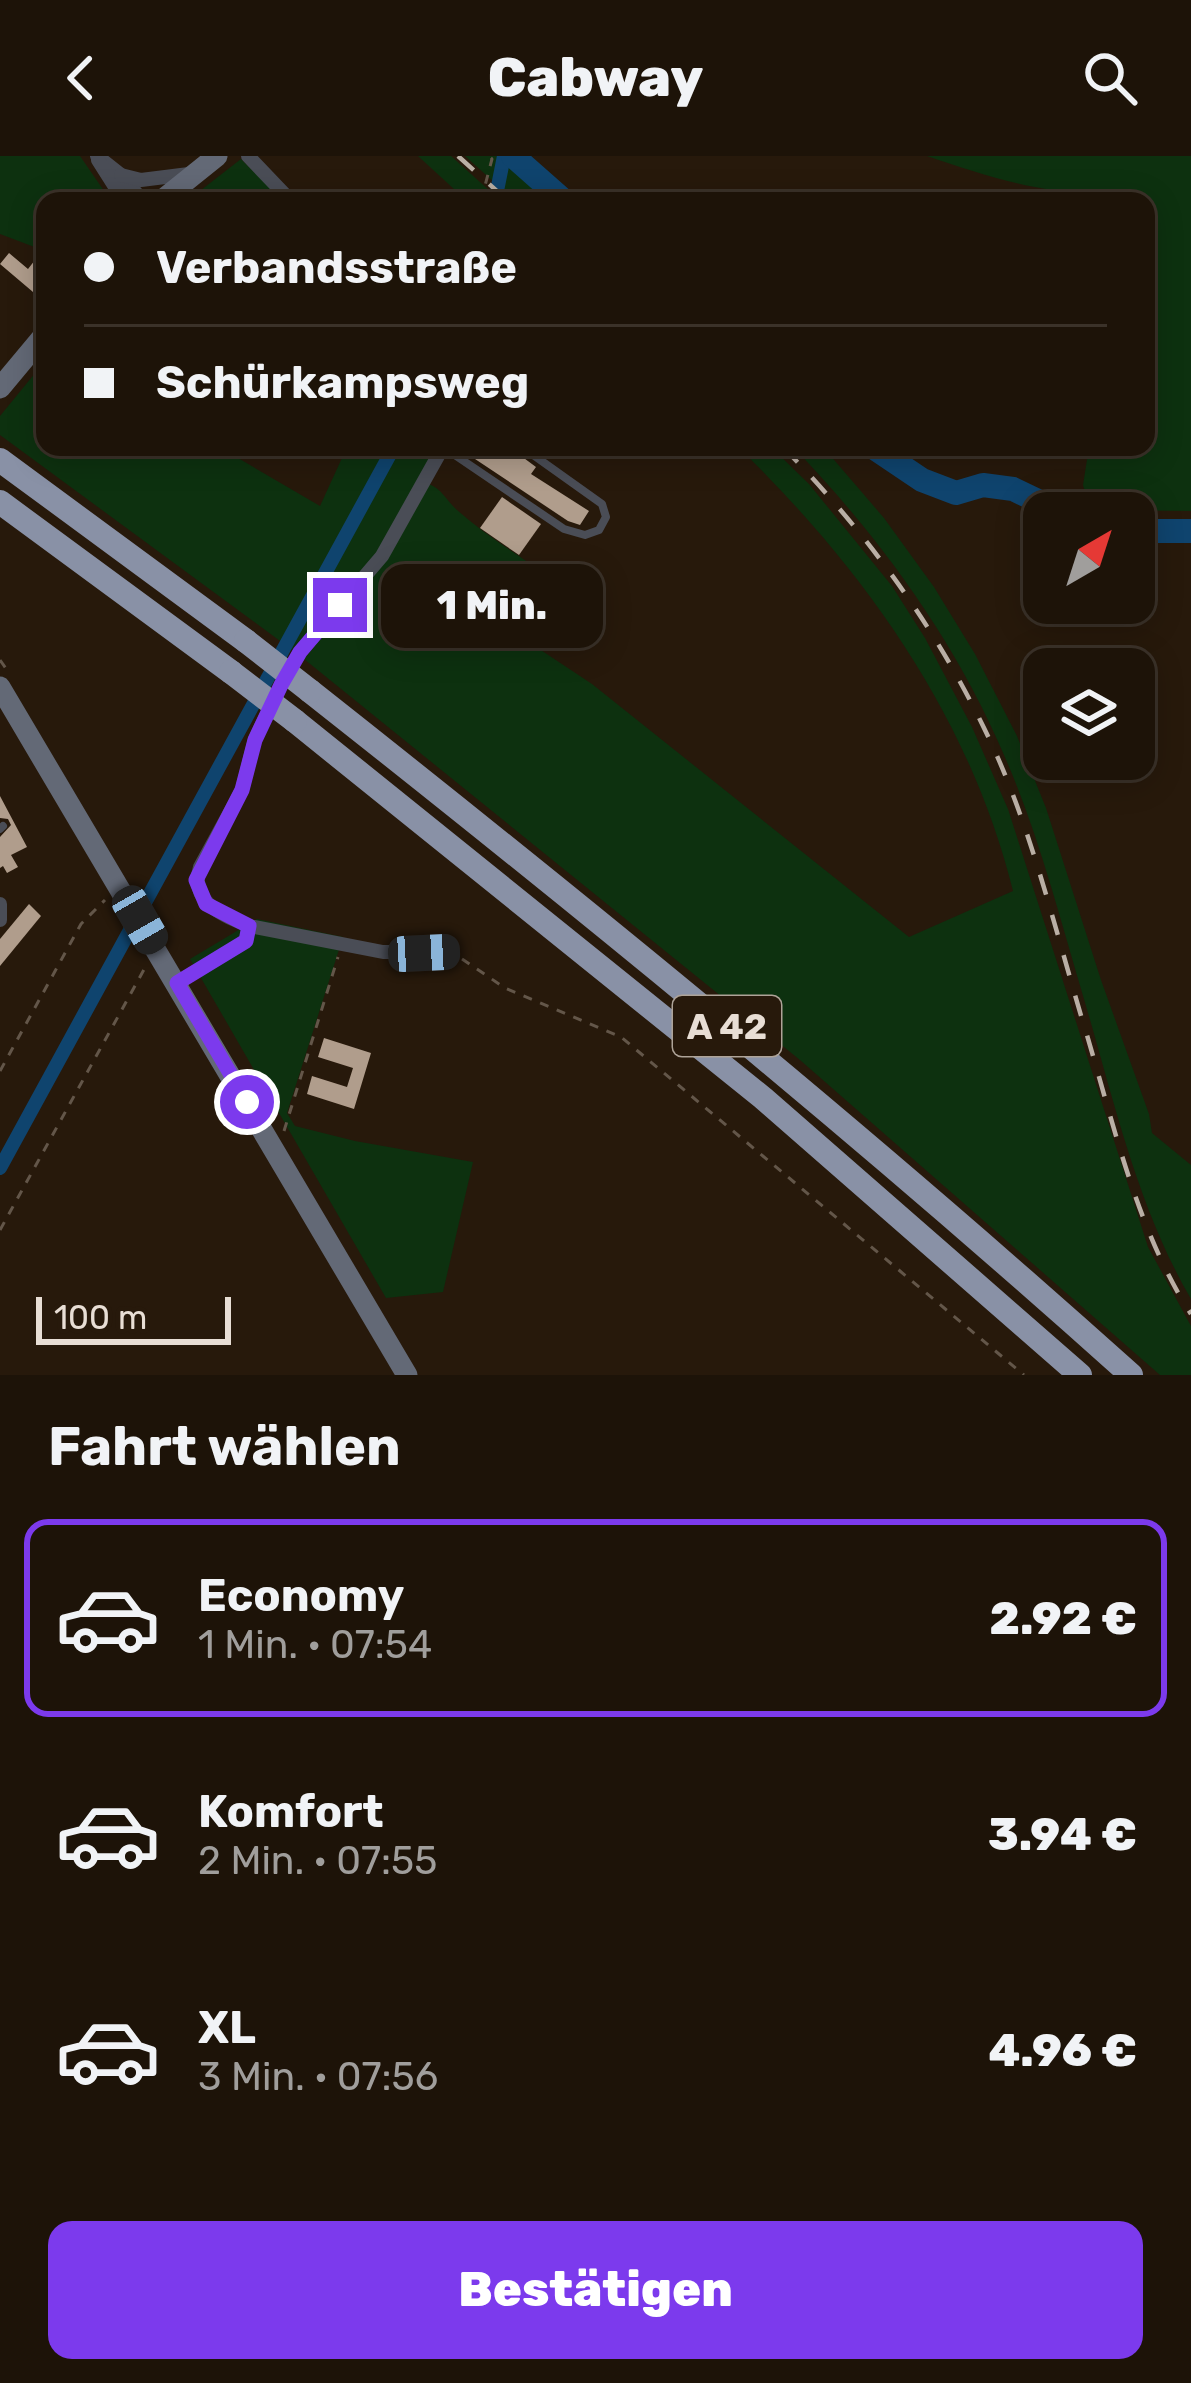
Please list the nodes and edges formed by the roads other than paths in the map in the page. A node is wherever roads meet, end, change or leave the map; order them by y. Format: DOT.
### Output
graph roads {
  1 [pos="96,156"];
  2 [pos="218,156"];
  3 [pos="248,156"];
  4 [pos="194,173"];
  5 [pos="121,175"];
  6 [pos="118,192"];
  7 [pos="135,192"];
  8 [pos="172,192"];
  9 [pos="282,192"];
  10 [pos="36,345"];
  11 [pos="0,388"];
  12 [pos="438,456"];
  13 [pos="457,456"];
  14 [pos="535,456"];
  15 [pos="0,460"];
  16 [pos="0,502"];
  17 [pos="0,687"];
  18 [pos="0,904"];
  19 [pos="0,920"];
  20 [pos="249,926"];
  21 [pos="450,952"];
  22 [pos="177,983"];
  23 [pos="407,1375"];
  24 [pos="1080,1375"];
  25 [pos="1131,1375"];
  1 -- 5 [label="street"];
  1 -- 6 [label="street"];
  2 -- 4 [label="main road"];
  3 -- 9 [label="street"];
  4 -- 5 [label="street"];
  4 -- 8 [label="main road"];
  5 -- 7 [label="street"];
  10 -- 11 [label="main road"];
  12 -- 20 [label="street"];
  13 -- 14 [label="lane"];
  15 -- 25 [label="highway, A 42, bridge"];
  16 -- 24 [label="highway, A 42, bridge"];
  17 -- 22 [label="main road"];
  18 -- 19 [label="street"];
  20 -- 21 [label="street"];
  20 -- 22 [label="street"];
  22 -- 23 [label="main road"];
}
